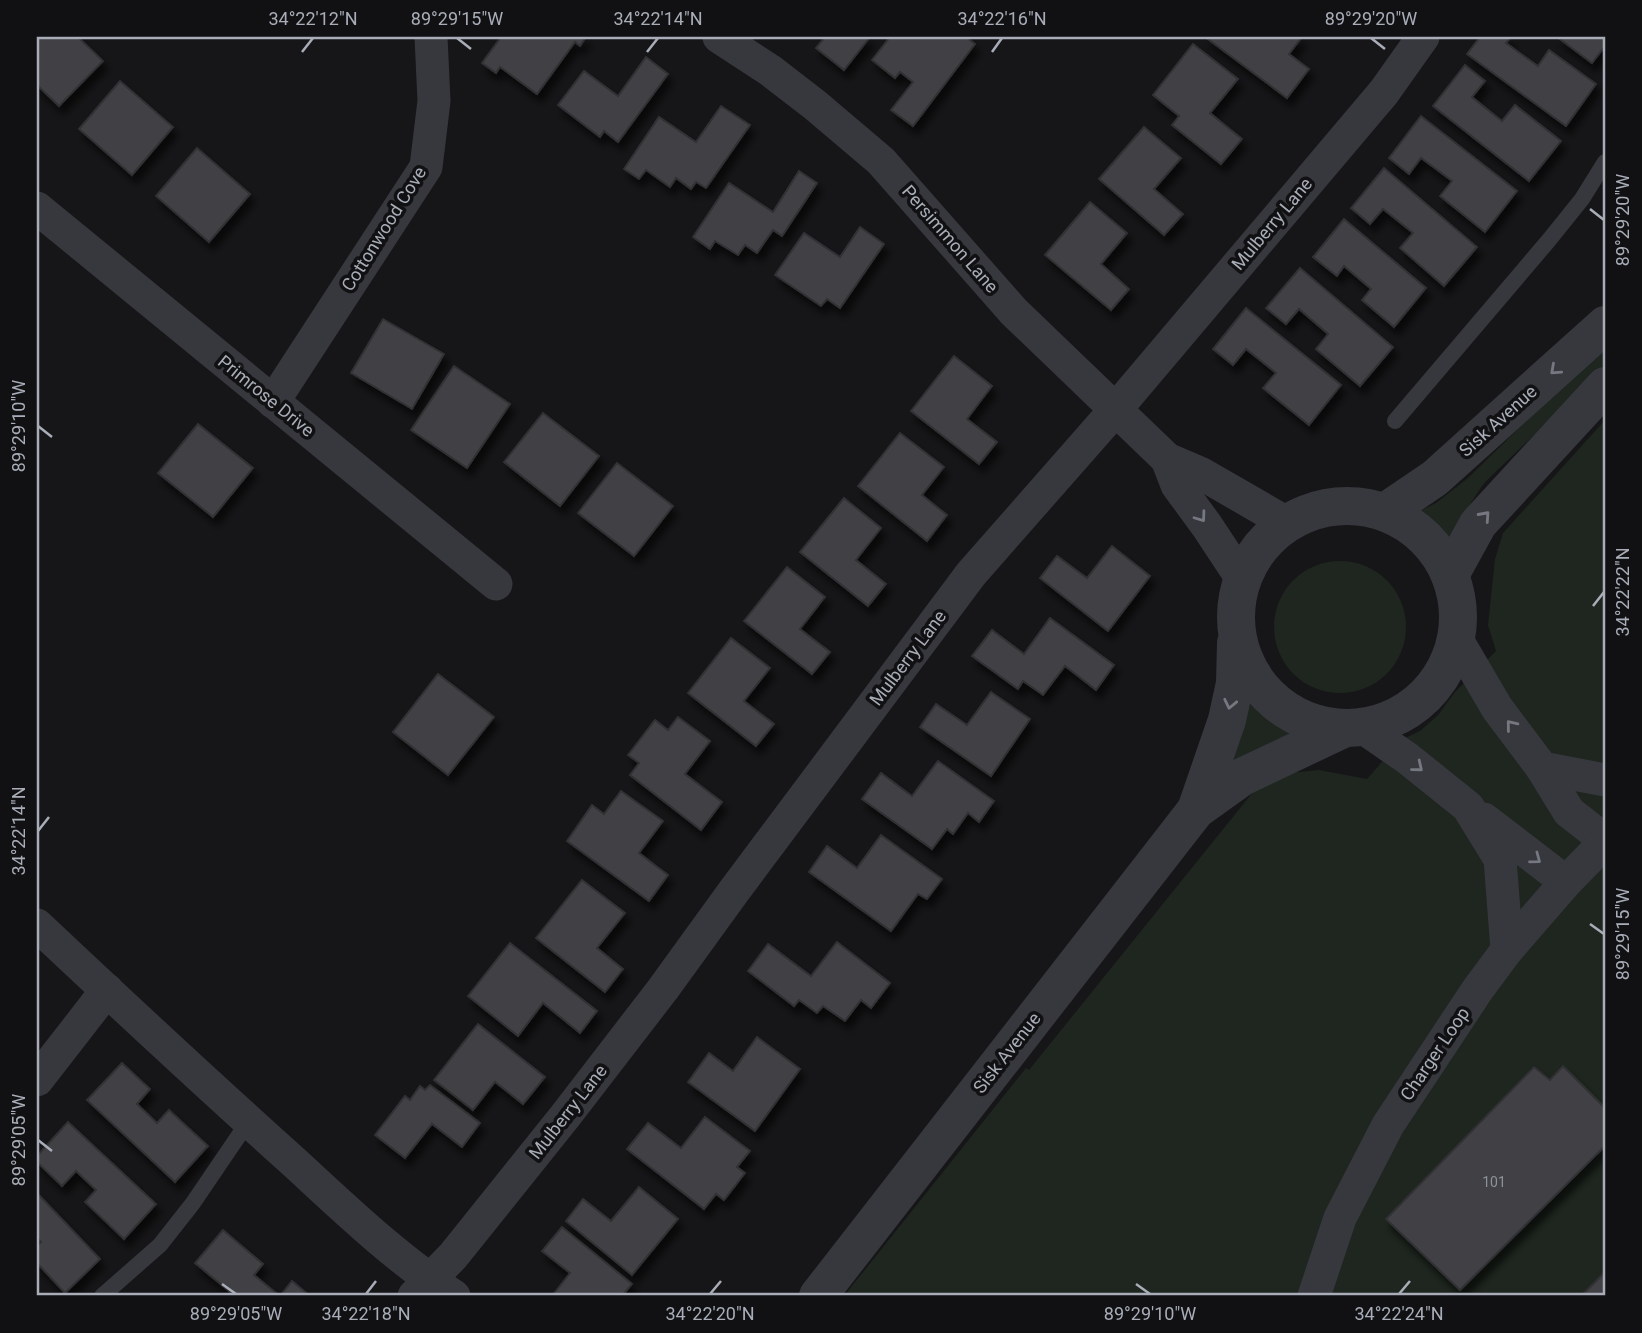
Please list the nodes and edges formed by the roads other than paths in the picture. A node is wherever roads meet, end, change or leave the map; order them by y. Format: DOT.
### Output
graph roads {
  1 [pos="430,37"];
  2 [pos="719,37"];
  3 [pos="1423,37"];
  4 [pos="1605,162"];
  5 [pos="37,208"];
  6 [pos="1605,325"];
  7 [pos="1605,386"];
  8 [pos="272,402"];
  9 [pos="1116,409"];
  10 [pos="1395,421"];
  11 [pos="1167,459"];
  12 [pos="1385,512"];
  13 [pos="1287,523"];
  14 [pos="1450,575"];
  15 [pos="1242,579"];
  16 [pos="496,584"];
  17 [pos="1237,636"];
  18 [pos="1456,638"];
  19 [pos="1352,728"];
  20 [pos="1542,768"];
  21 [pos="1605,780"];
  22 [pos="1468,807"];
  23 [pos="1196,810"];
  24 [pos="1605,841"];
  25 [pos="1566,882"];
  26 [pos="37,925"];
  27 [pos="1507,950"];
  28 [pos="107,990"];
  29 [pos="37,1080"];
  30 [pos="248,1122"];
  31 [pos="433,1291"];
  32 [pos="103,1296"];
  33 [pos="818,1296"];
  34 [pos="1314,1296"];
  1 -- 8 [label="street, Cottonwood Cove"];
  2 -- 9 [label="street, Persimmon Lane"];
  3 -- 9 [label="street, Mulberry Lane"];
  4 -- 10 [label="lane"];
  5 -- 8 [label="street, Primrose Drive"];
  6 -- 12 [label="street, Sisk Avenue, one-way"];
  14 -- 7 [label="street, one-way"];
  8 -- 16 [label="street, Primrose Drive"];
  9 -- 11 [label="street, Persimmon Lane"];
  9 -- 31 [label="street, Mulberry Lane"];
  11 -- 13 [label="street, Persimmon Lane"];
  11 -- 15 [label="street, Persimmon Lane, one-way"];
  12 -- 13 [label="street, Sisk Avenue"];
  12 -- 14 [label="street, Sisk Avenue"];
  13 -- 15 [label="street, Sisk Avenue"];
  14 -- 18 [label="street, Sisk Avenue"];
  15 -- 17 [label="street, Sisk Avenue"];
  17 -- 19 [label="street, Sisk Avenue"];
  17 -- 23 [label="street, Sisk Avenue, one-way"];
  18 -- 19 [label="street, Sisk Avenue"];
  20 -- 18 [label="street, one-way"];
  19 -- 22 [label="street, one-way"];
  19 -- 23 [label="street, Sisk Avenue"];
  20 -- 21 [label="street"];
  20 -- 24 [label="street"];
  22 -- 25 [label="street, one-way"];
  22 -- 27 [label="street"];
  23 -- 33 [label="street, Sisk Avenue"];
  24 -- 25 [label="street, Charger Loop"];
  25 -- 27 [label="street, Charger Loop"];
  26 -- 28 [label="street"];
  27 -- 34 [label="street, Charger Loop"];
  28 -- 29 [label="street"];
  28 -- 30 [label="street"];
  30 -- 31 [label="street"];
  30 -- 32 [label="lane"];
}
